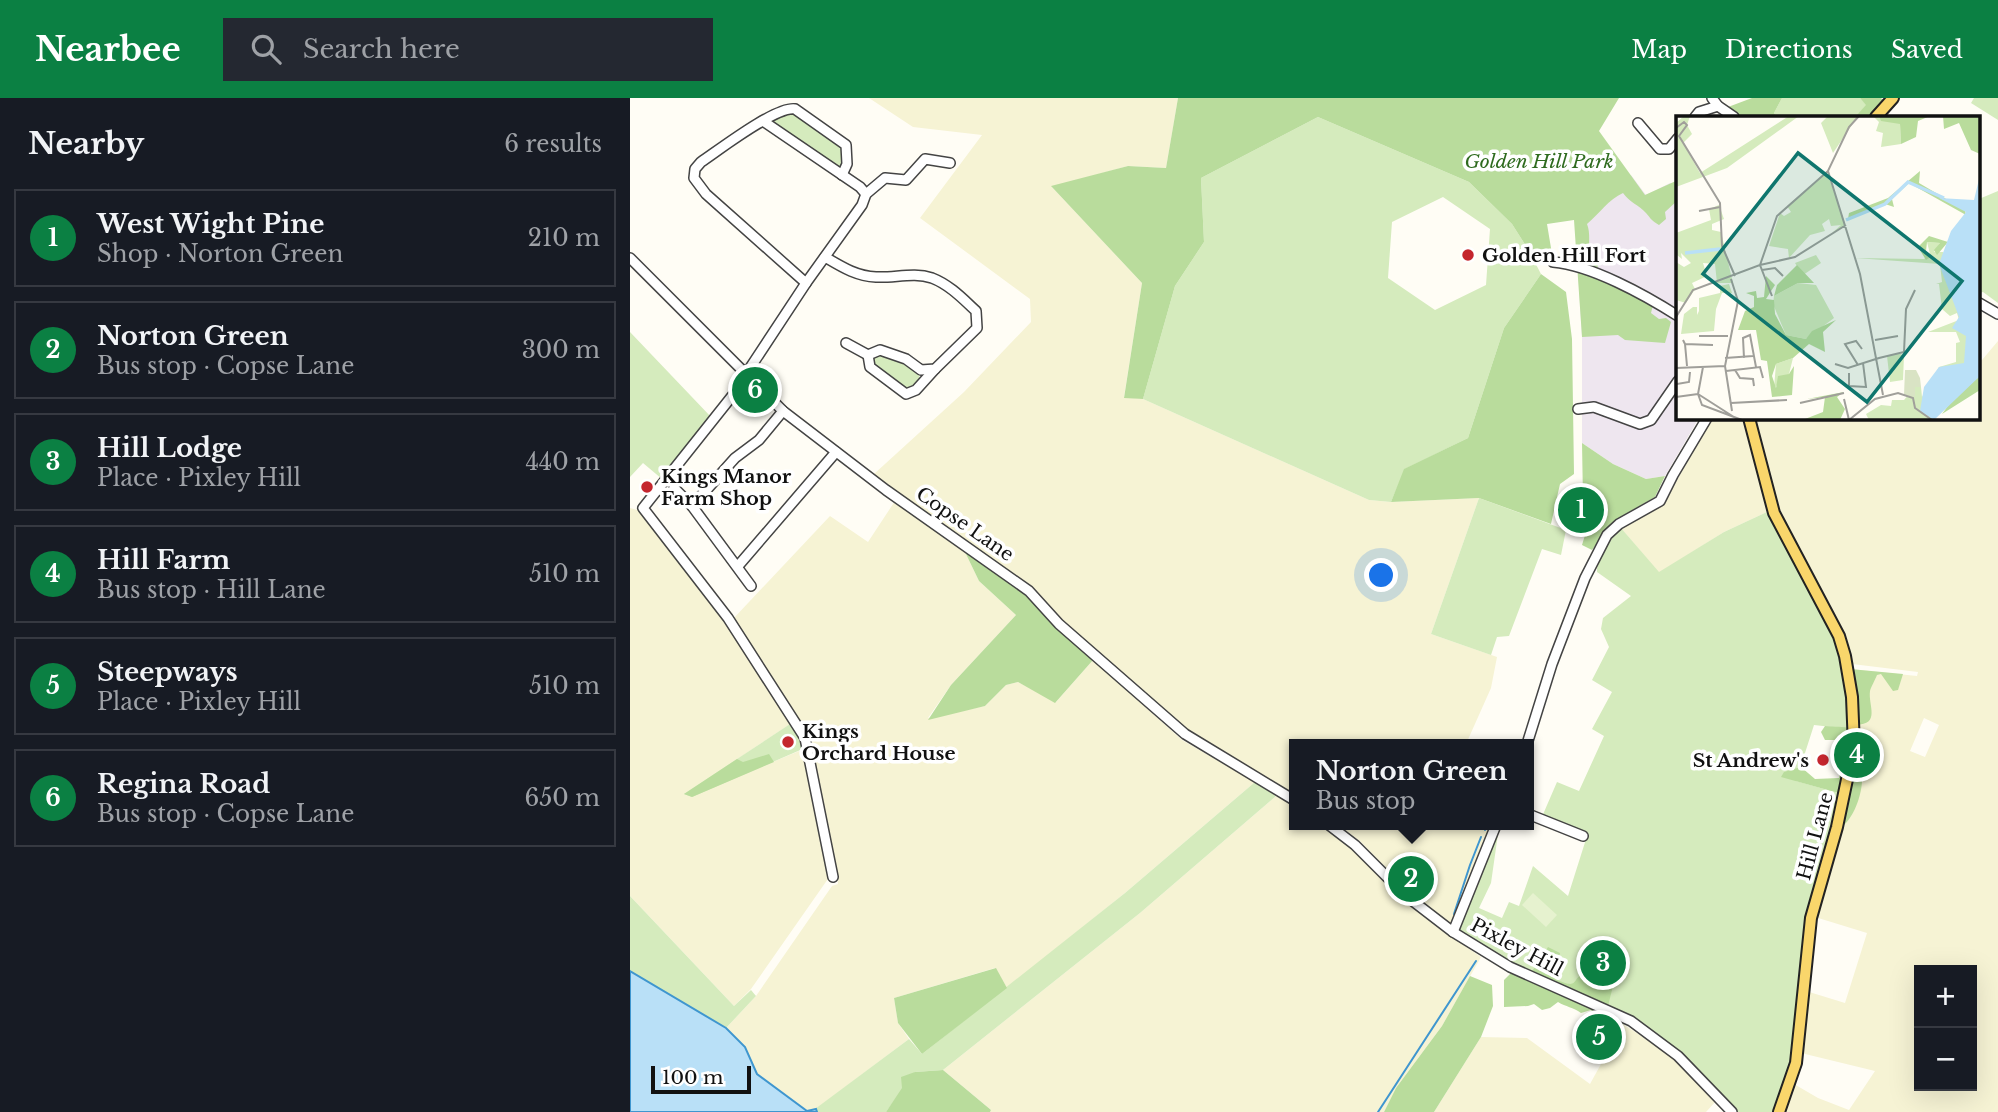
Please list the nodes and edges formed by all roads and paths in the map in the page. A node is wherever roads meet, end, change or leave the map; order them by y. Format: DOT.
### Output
graph roads {
  1 [pos="1893,98"];
  2 [pos="1715,102"];
  3 [pos="1696,116"];
  4 [pos="1733,116"];
  5 [pos="1877,116"];
  6 [pos="763,121"];
  7 [pos="1638,122"];
  8 [pos="1676,140"];
  9 [pos="950,163"];
  10 [pos="842,175"];
  11 [pos="866,194"];
  12 [pos="825,257"];
  13 [pos="630,258"];
  14 [pos="1553,262"];
  15 [pos="806,283"];
  16 [pos="1980,304"];
  17 [pos="1998,314"];
  18 [pos="1676,315"];
  19 [pos="846,343"];
  20 [pos="868,355"];
  21 [pos="935,369"];
  22 [pos="747,375"];
  23 [pos="1676,384"];
  24 [pos="1578,409"];
  25 [pos="783,411"];
  26 [pos="1706,420"];
  27 [pos="1750,420"];
  28 [pos="835,452"];
  29 [pos="674,488"];
  30 [pos="692,506"];
  31 [pos="738,566"];
  32 [pos="751,586"];
  33 [pos="1529,739"];
  34 [pos="1289,797"];
  35 [pos="1534,816"];
  36 [pos="1336,830"];
  37 [pos="1494,830"];
  38 [pos="1583,836"];
  39 [pos="834,877"];
  40 [pos="1453,932"];
  41 [pos="1732,1112"];
  42 [pos="1779,1112"];
  1 -- 5 [label="main road"];
  2 -- 3 [label="street"];
  2 -- 4 [label="street"];
  6 -- 10 [label="street"];
  6 -- 10 [label="street"];
  6 -- 15 [label="street"];
  7 -- 8 [label="street"];
  9 -- 11 [label="street"];
  10 -- 11 [label="street"];
  11 -- 12 [label="street"];
  12 -- 15 [label="street"];
  12 -- 21 [label="street"];
  13 -- 22 [label="street, Copse Lane"];
  14 -- 18 [label="street"];
  15 -- 22 [label="street"];
  16 -- 17 [label="street"];
  19 -- 20 [label="street"];
  20 -- 21 [label="street"];
  20 -- 21 [label="street"];
  22 -- 25 [label="street, Copse Lane"];
  22 -- 39 [label="street"];
  23 -- 24 [label="street"];
  25 -- 28 [label="street, Copse Lane"];
  25 -- 30 [label="street"];
  26 -- 33 [label="street"];
  27 -- 42 [label="main road, Hill Lane"];
  28 -- 31 [label="street"];
  28 -- 34 [label="street, Copse Lane"];
  29 -- 30 [label="street"];
  30 -- 31 [label="street"];
  31 -- 32 [label="street"];
  35 -- 38 [label="street"];
  36 -- 40 [label="street"];
  37 -- 40 [label="street"];
  40 -- 41 [label="street, Pixley Hill"];
}
